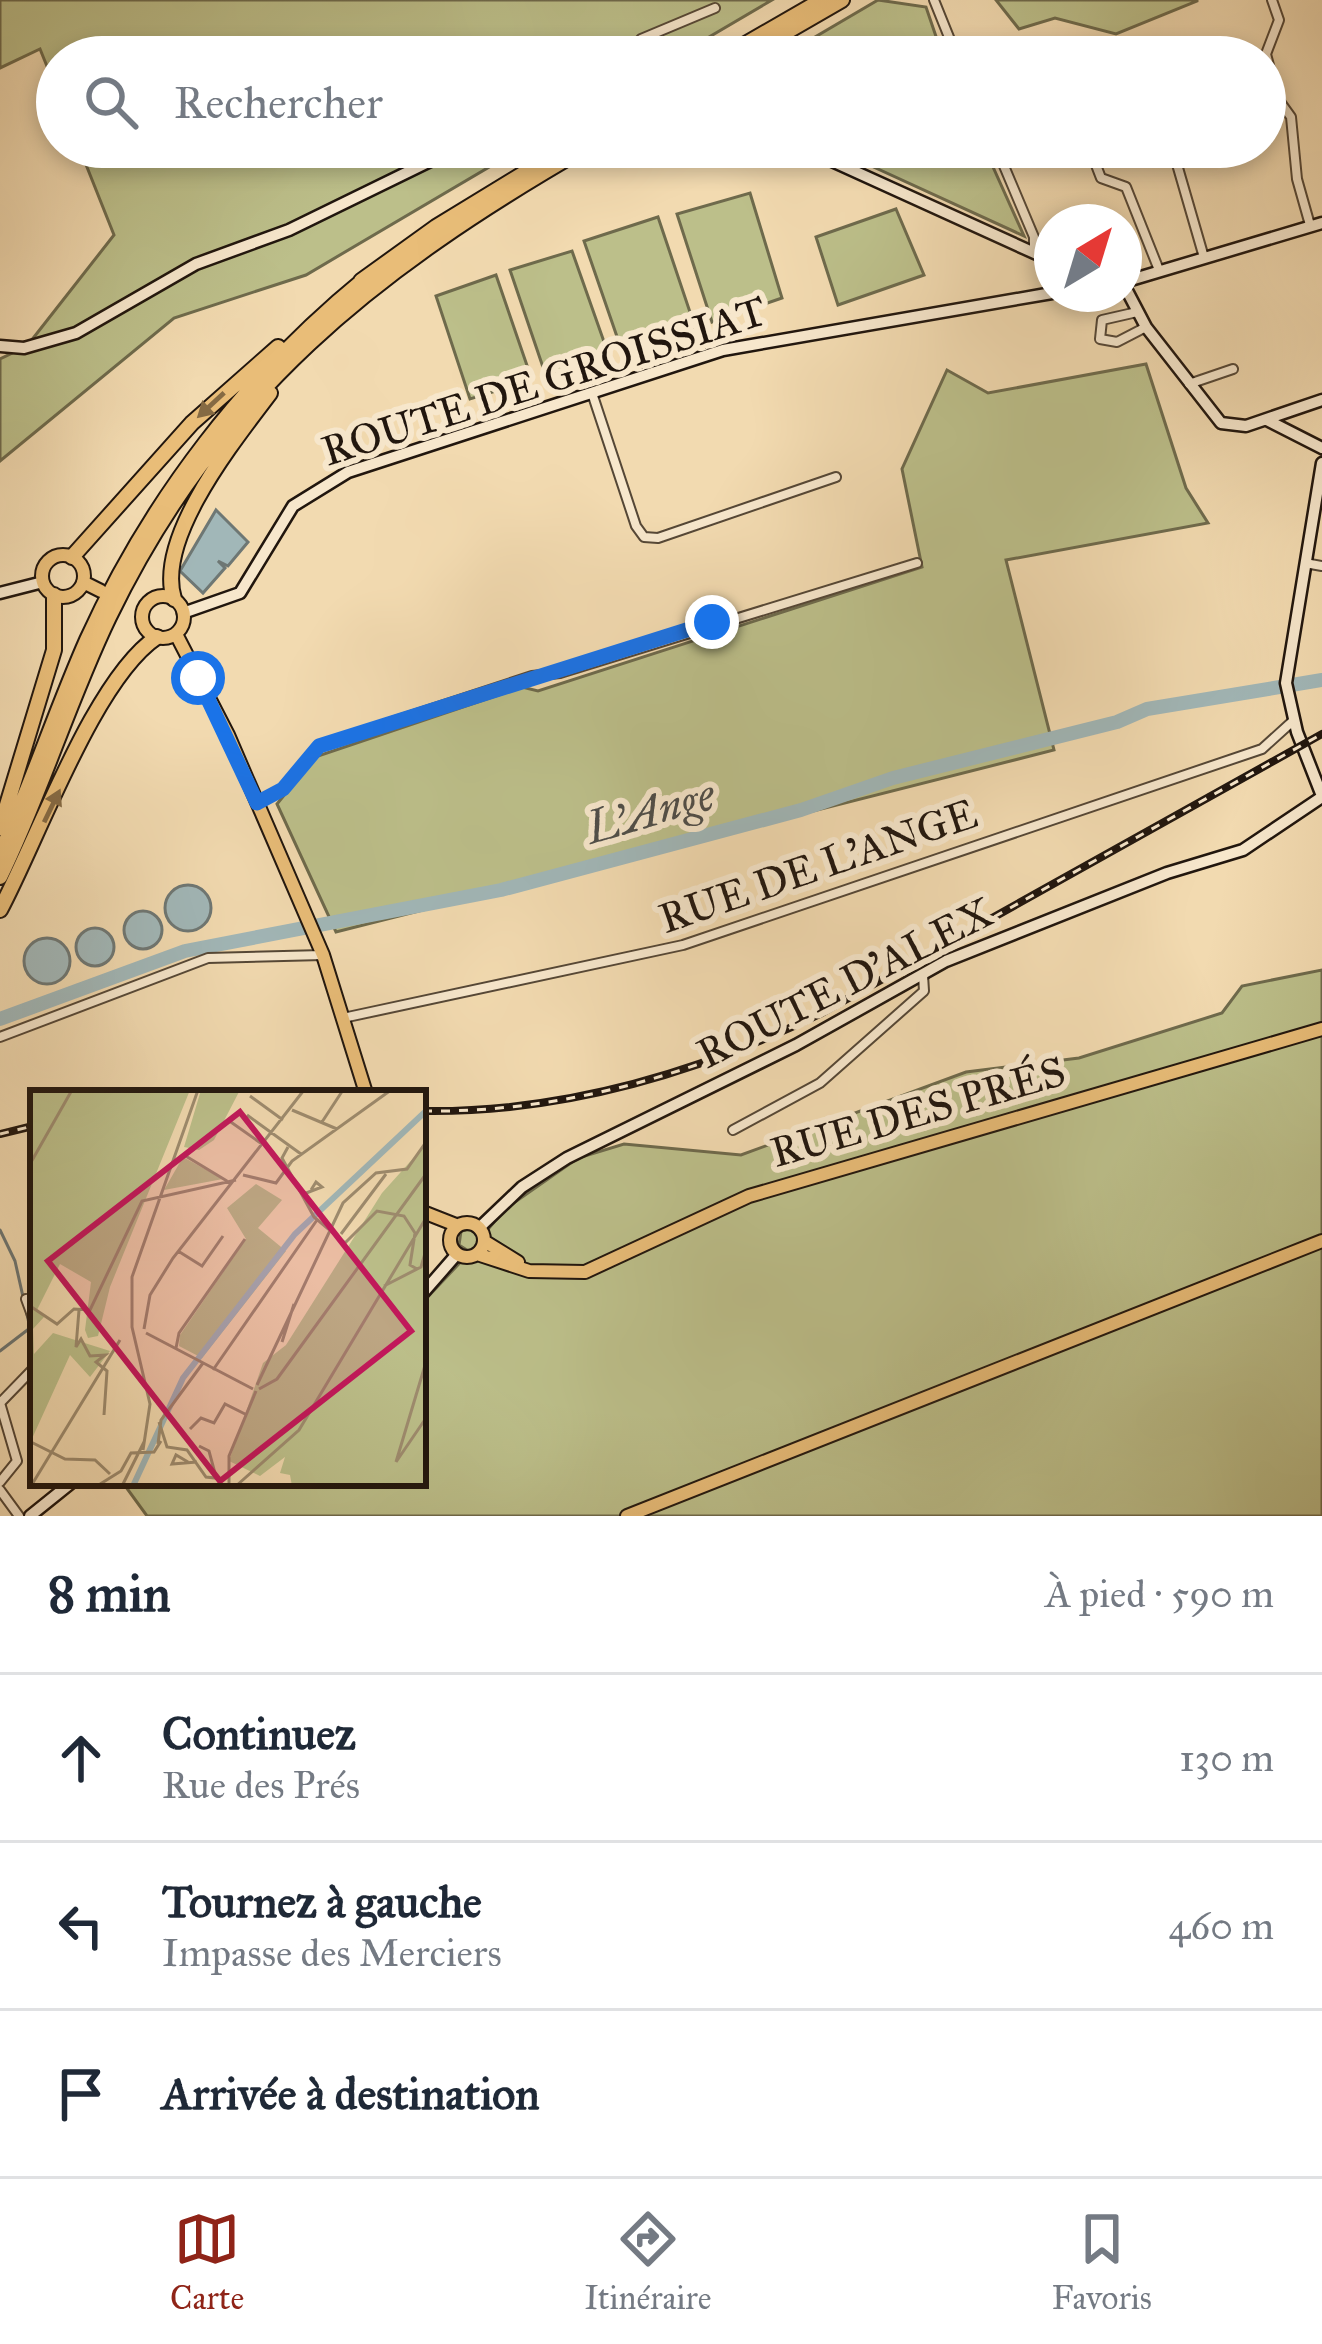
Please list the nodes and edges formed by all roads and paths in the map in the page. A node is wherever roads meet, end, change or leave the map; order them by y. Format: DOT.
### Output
graph roads {
  1 [pos="822,0"];
  2 [pos="842,0"];
  3 [pos="934,0"];
  4 [pos="1272,0"];
  5 [pos="715,8"];
  6 [pos="648,36"];
  7 [pos="759,36"];
  8 [pos="779,36"];
  9 [pos="949,36"];
  10 [pos="1273,36"];
  11 [pos="1286,110"];
  12 [pos="416,168"];
  13 [pos="532,168"];
  14 [pos="553,168"];
  15 [pos="847,168"];
  16 [pos="1005,168"];
  17 [pos="1097,168"];
  18 [pos="1178,168"];
  19 [pos="1316,224"];
  20 [pos="1034,237"];
  21 [pos="1034,253"];
  22 [pos="1203,254"];
  23 [pos="1159,270"];
  24 [pos="1142,277"];
  25 [pos="366,278"];
  26 [pos="1034,296"];
  27 [pos="1133,312"];
  28 [pos="1138,312"];
  29 [pos="1146,327"];
  30 [pos="305,345"];
  31 [pos="0,346"];
  32 [pos="1233,369"];
  33 [pos="1188,384"];
  34 [pos="592,391"];
  35 [pos="1322,400"];
  36 [pos="1267,420"];
  37 [pos="1322,448"];
  38 [pos="1322,463"];
  39 [pos="836,476"];
  40 [pos="1319,495"];
  41 [pos="72,557"];
  42 [pos="917,563"];
  43 [pos="1305,563"];
  44 [pos="1322,566"];
  45 [pos="43,582"];
  46 [pos="83,582"];
  47 [pos="101,591"];
  48 [pos="0,593"];
  49 [pos="54,595"];
  50 [pos="125,602"];
  51 [pos="178,606"];
  52 [pos="144,610"];
  53 [pos="176,634"];
  54 [pos="157,637"];
  55 [pos="1294,720"];
  56 [pos="1322,796"];
  57 [pos="257,803"];
  58 [pos="0,828"];
  59 [pos="0,854"];
  60 [pos="0,878"];
  61 [pos="0,910"];
  62 [pos="323,955"];
  63 [pos="923,974"];
  64 [pos="341,1018"];
  65 [pos="1322,1029"];
  66 [pos="0,1037"];
  67 [pos="365,1090"];
  68 [pos="734,1130"];
  69 [pos="426,1214"];
  70 [pos="453,1231"];
  71 [pos="482,1234"];
  72 [pos="1322,1241"];
  73 [pos="457,1254"];
  74 [pos="477,1254"];
  75 [pos="540,1273"];
  76 [pos="426,1290"];
  77 [pos="26,1299"];
  78 [pos="30,1310"];
  79 [pos="30,1372"];
  80 [pos="0,1486"];
  81 [pos="67,1486"];
  82 [pos="19,1516"];
  83 [pos="30,1516"];
  84 [pos="627,1516"];
  1 -- 7 [label="highway"];
  2 -- 8 [label="highway"];
  3 -- 9 [label="street"];
  4 -- 10 [label="street"];
  5 -- 6 [label="street"];
  11 -- 19 [label="street"];
  12 -- 31 [label="street"];
  13 -- 25 [label="highway"];
  14 -- 30 [label="highway"];
  15 -- 21 [label="street"];
  16 -- 20 [label="street"];
  17 -- 23 [label="street"];
  18 -- 22 [label="street"];
  19 -- 22 [label="street"];
  22 -- 23 [label="street"];
  23 -- 24 [label="street"];
  25 -- 41 [label="highway, one-way"];
  25 -- 59 [label="highway"];
  26 -- 34 [label="street, ROUTE DE GROISSIAT"];
  27 -- 29 [label="street"];
  28 -- 29 [label="street"];
  29 -- 33 [label="street"];
  30 -- 51 [label="highway"];
  30 -- 60 [label="highway"];
  32 -- 33 [label="street"];
  33 -- 36 [label="street"];
  34 -- 39 [label="street"];
  34 -- 51 [label="street, ROUTE DE GROISSIAT"];
  35 -- 36 [label="street"];
  36 -- 37 [label="street"];
  38 -- 40 [label="street"];
  40 -- 43 [label="street"];
  41 -- 45 [label="main road"];
  41 -- 46 [label="main road"];
  42 -- 57 [label="street"];
  43 -- 44 [label="street"];
  43 -- 55 [label="street"];
  45 -- 48 [label="street"];
  45 -- 49 [label="main road"];
  46 -- 47 [label="main road"];
  46 -- 49 [label="main road"];
  49 -- 58 [label="highway"];
  50 -- 52 [label="main road"];
  51 -- 52 [label="main road"];
  51 -- 53 [label="main road"];
  52 -- 54 [label="main road"];
  53 -- 54 [label="main road"];
  53 -- 57 [label="main road"];
  61 -- 54 [label="highway, one-way"];
  55 -- 56 [label="street"];
  55 -- 64 [label="street, RUE DE L'ANGE"];
  56 -- 63 [label="street, ROUTE D'ALEX"];
  57 -- 62 [label="main road"];
  62 -- 64 [label="main road"];
  62 -- 66 [label="street"];
  63 -- 68 [label="street"];
  63 -- 71 [label="street, ROUTE D'ALEX"];
  64 -- 67 [label="main road"];
  65 -- 75 [label="main road, RUE DES PRÉS"];
  69 -- 70 [label="main road"];
  70 -- 71 [label="main road"];
  70 -- 73 [label="main road"];
  71 -- 74 [label="main road"];
  71 -- 75 [label="main road"];
  72 -- 84 [label="main road"];
  73 -- 74 [label="main road, RUE DES PRÉS"];
  73 -- 76 [label="street"];
  74 -- 75 [label="main road, RUE DES PRÉS"];
  77 -- 78 [label="street"];
  79 -- 80 [label="street"];
  80 -- 82 [label="street"];
  81 -- 83 [label="street"];
}
